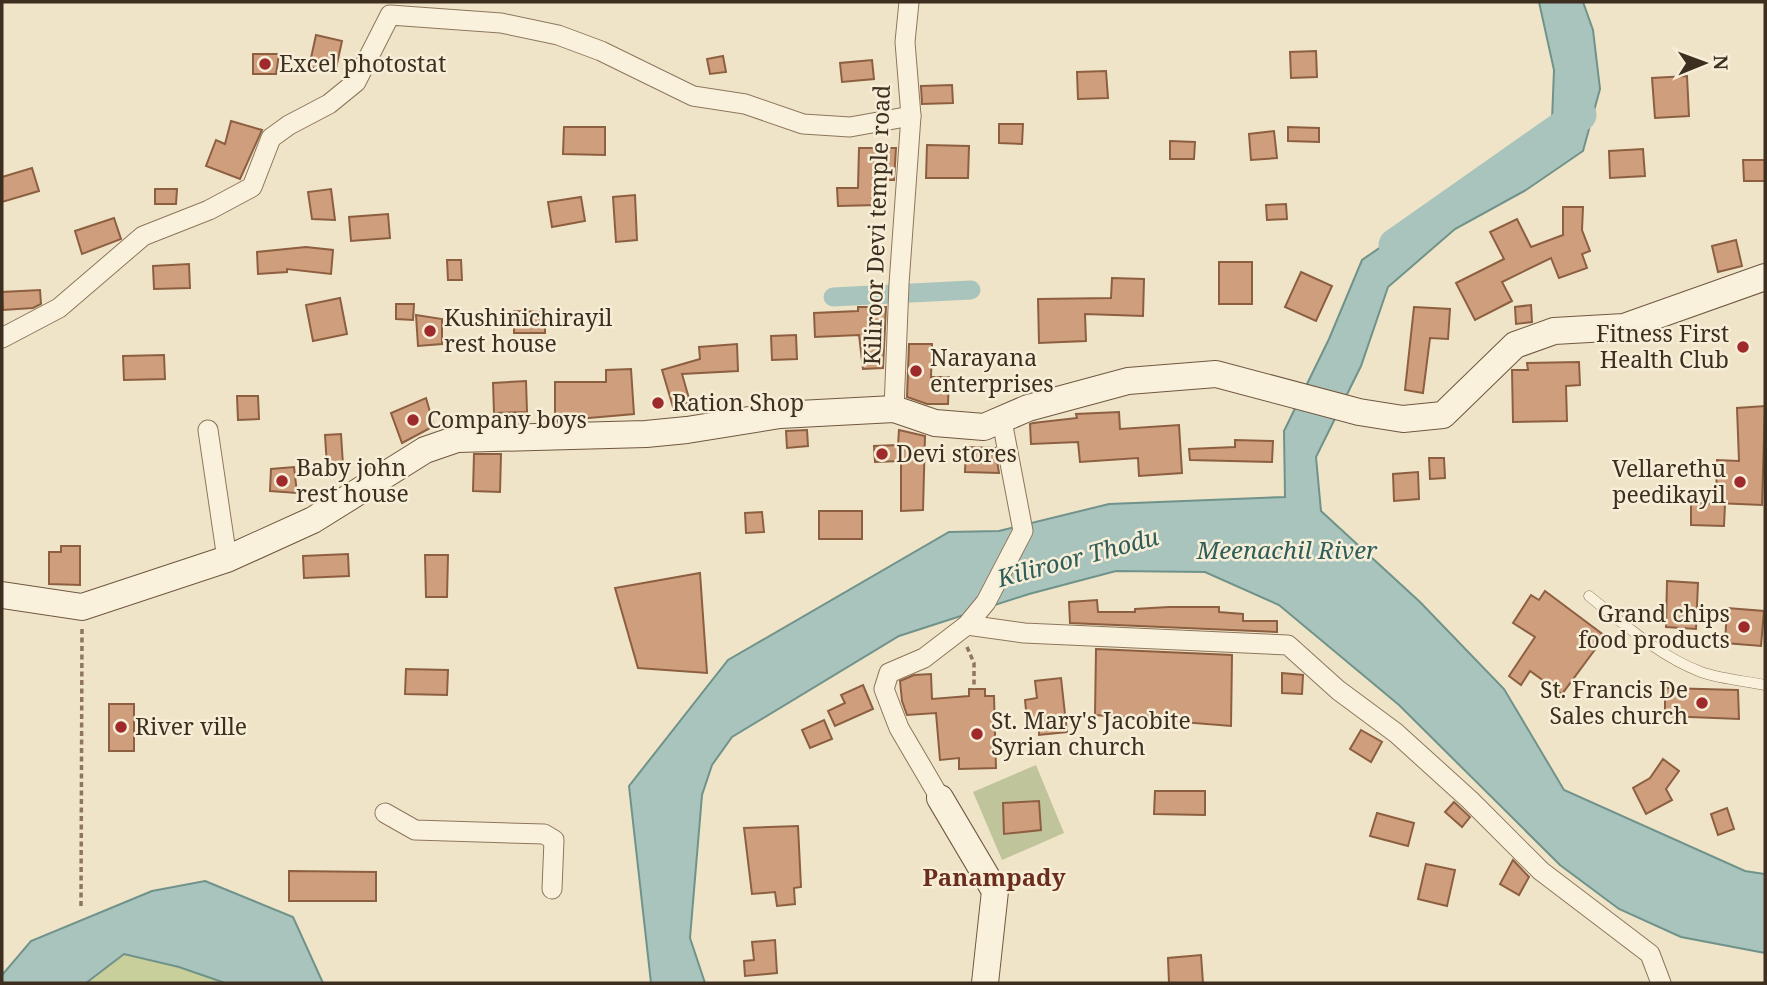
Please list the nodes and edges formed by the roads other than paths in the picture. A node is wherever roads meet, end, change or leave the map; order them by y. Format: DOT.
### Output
graph roads {
  1 [pos="909,2"];
  2 [pos="390,8"];
  3 [pos="911,116"];
  4 [pos="1765,277"];
  5 [pos="2,338"];
  6 [pos="894,409"];
  7 [pos="1002,421"];
  8 [pos="208,430"];
  9 [pos="227,559"];
  10 [pos="2,595"];
  11 [pos="1589,596"];
  12 [pos="966,623"];
  13 [pos="1765,685"];
  14 [pos="940,798"];
  15 [pos="385,813"];
  16 [pos="552,889"];
  17 [pos="985,983"];
  18 [pos="1661,983"];
  1 -- 3 [label="street, Kiliroor Devi temple road"];
  2 -- 3 [label="street"];
  2 -- 5 [label="street"];
  3 -- 6 [label="street, Kiliroor Devi temple road"];
  4 -- 7 [label="main road"];
  6 -- 7 [label="main road"];
  6 -- 9 [label="main road"];
  7 -- 12 [label="street"];
  8 -- 9 [label="street"];
  9 -- 10 [label="main road"];
  11 -- 13 [label="lane"];
  12 -- 14 [label="street"];
  12 -- 18 [label="street"];
  14 -- 17 [label="main road"];
  15 -- 16 [label="street"];
}
